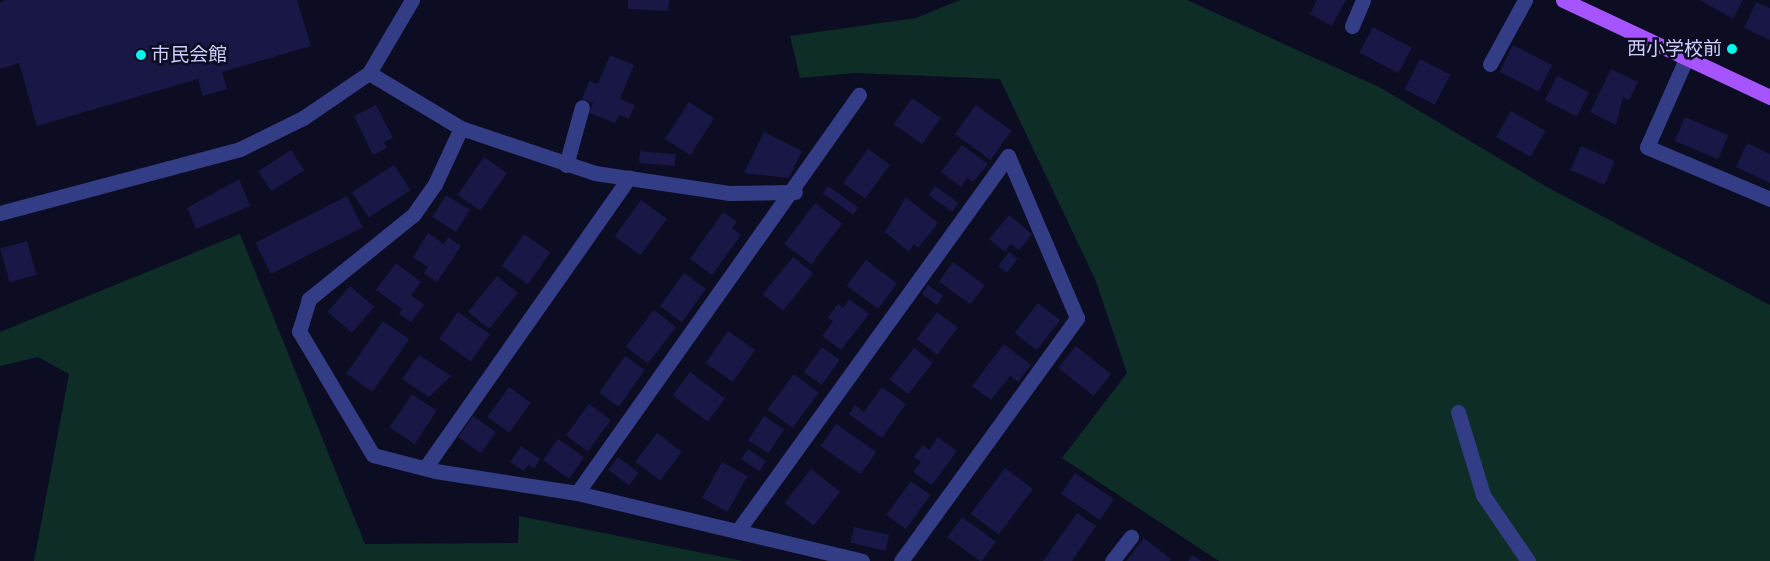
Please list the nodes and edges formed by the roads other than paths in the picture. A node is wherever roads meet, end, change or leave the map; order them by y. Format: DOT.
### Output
graph roads {
  1 [pos="412,0"];
  2 [pos="1363,0"];
  3 [pos="1525,0"];
  4 [pos="1564,0"];
  5 [pos="1352,26"];
  6 [pos="1686,59"];
  7 [pos="1490,64"];
  8 [pos="369,73"];
  9 [pos="859,95"];
  10 [pos="1770,97"];
  11 [pos="582,107"];
  12 [pos="461,128"];
  13 [pos="566,165"];
  14 [pos="629,178"];
  15 [pos="795,192"];
  16 [pos="1770,199"];
  17 [pos="0,213"];
  18 [pos="1458,412"];
  19 [pos="425,468"];
  20 [pos="577,492"];
  21 [pos="738,529"];
  22 [pos="1131,537"];
  23 [pos="862,561"];
  24 [pos="901,561"];
  25 [pos="1112,561"];
  26 [pos="1528,561"];
  1 -- 8 [label="street"];
  2 -- 5 [label="street"];
  3 -- 7 [label="street"];
  4 -- 6 [label="main road"];
  6 -- 10 [label="main road"];
  6 -- 16 [label="street"];
  8 -- 12 [label="street"];
  8 -- 17 [label="street"];
  9 -- 15 [label="street"];
  11 -- 13 [label="street"];
  12 -- 13 [label="street"];
  12 -- 19 [label="street"];
  13 -- 14 [label="street"];
  14 -- 15 [label="street"];
  14 -- 19 [label="street"];
  15 -- 20 [label="street"];
  18 -- 26 [label="street"];
  19 -- 20 [label="street"];
  20 -- 21 [label="street"];
  21 -- 23 [label="street"];
  21 -- 24 [label="street"];
  22 -- 25 [label="street"];
}
